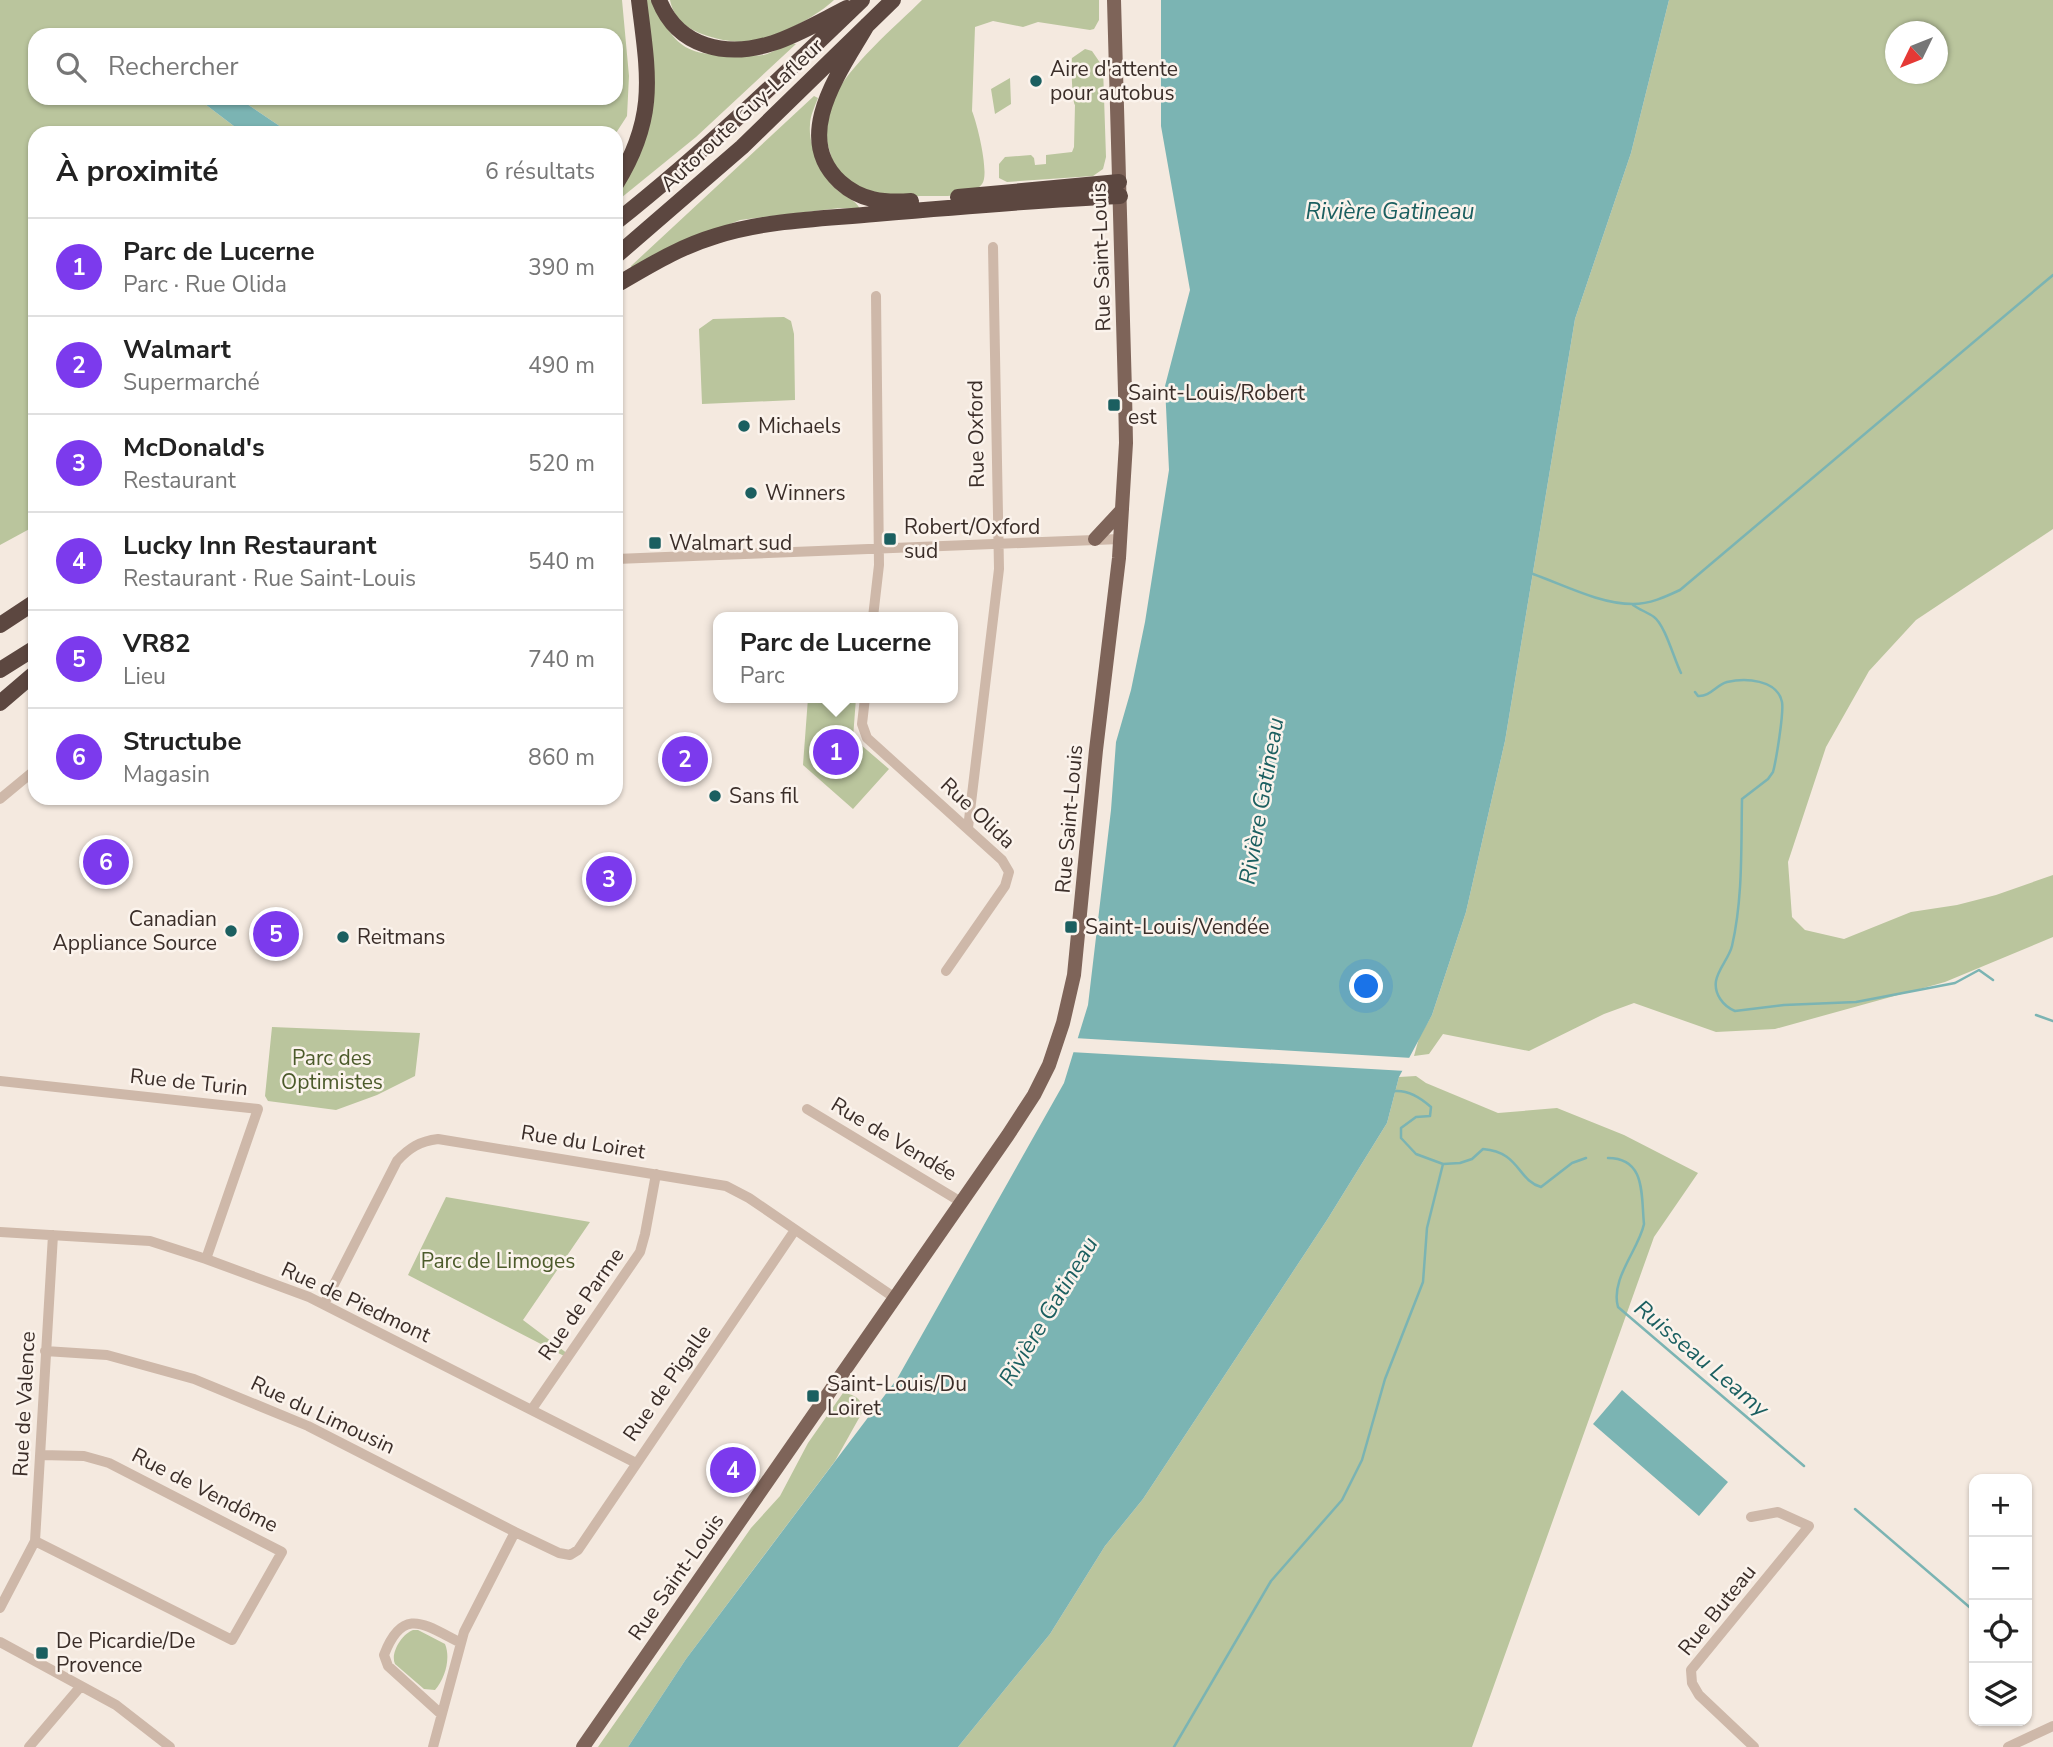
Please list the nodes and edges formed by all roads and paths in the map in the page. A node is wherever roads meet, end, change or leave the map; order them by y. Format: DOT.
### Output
graph roads {
  1 [pos="639,0"];
  2 [pos="659,0"];
  3 [pos="862,0"];
  4 [pos="892,0"];
  5 [pos="1114,0"];
  6 [pos="867,25"];
  7 [pos="623,171"];
  8 [pos="1120,189"];
  9 [pos="623,216"];
  10 [pos="993,247"];
  11 [pos="623,250"];
  12 [pos="623,280"];
  13 [pos="876,296"];
  14 [pos="1122,510"];
  15 [pos="1095,539"];
  16 [pos="1120,539"];
  17 [pos="998,543"];
  18 [pos="878,548"];
  19 [pos="623,559"];
  20 [pos="28,606"];
  21 [pos="874,612"];
  22 [pos="0,622"];
  23 [pos="28,652"];
  24 [pos="0,670"];
  25 [pos="28,679"];
  26 [pos="0,703"];
  27 [pos="865,703"];
  28 [pos="28,776"];
  29 [pos="0,799"];
  30 [pos="968,828"];
  31 [pos="946,971"];
  32 [pos="0,1081"];
  33 [pos="807,1109"];
  34 [pos="656,1174"];
  35 [pos="961,1202"];
  36 [pos="795,1230"];
  37 [pos="0,1232"];
  38 [pos="53,1235"];
  39 [pos="206,1259"];
  40 [pos="895,1298"];
  41 [pos="324,1304"];
  42 [pos="45,1351"];
  43 [pos="533,1409"];
  44 [pos="41,1455"];
  45 [pos="636,1463"];
  46 [pos="1751,1517"];
  47 [pos="515,1532"];
  48 [pos="35,1541"];
  49 [pos="570,1555"];
  50 [pos="0,1608"];
  51 [pos="0,1643"];
  52 [pos="461,1643"];
  53 [pos="81,1686"];
  54 [pos="441,1714"];
  55 [pos="2053,1726"];
  56 [pos="29,1747"];
  57 [pos="170,1747"];
  58 [pos="433,1747"];
  59 [pos="583,1747"];
  60 [pos="1754,1747"];
  61 [pos="2008,1747"];
  1 -- 7 [label="highway"];
  2 -- 3 [label="highway"];
  3 -- 9 [label="highway, Autoroute Guy-Lafleur"];
  4 -- 6 [label="highway, Autoroute Guy-Lafleur"];
  5 -- 8 [label="main road, Rue Saint-Louis"];
  6 -- 8 [label="highway"];
  6 -- 11 [label="highway, Autoroute Guy-Lafleur"];
  8 -- 12 [label="highway"];
  8 -- 14 [label="main road, Rue Saint-Louis"];
  10 -- 17 [label="street, Rue Oxford"];
  13 -- 18 [label="street"];
  14 -- 15 [label="main road"];
  14 -- 16 [label="main road, Rue Saint-Louis"];
  15 -- 16 [label="street"];
  15 -- 17 [label="street"];
  16 -- 35 [label="main road, Rue Saint-Louis"];
  17 -- 18 [label="street"];
  17 -- 30 [label="street, Rue Oxford"];
  18 -- 19 [label="street"];
  18 -- 21 [label="street"];
  20 -- 22 [label="highway"];
  23 -- 24 [label="highway"];
  25 -- 26 [label="highway"];
  27 -- 30 [label="street, Rue Olida"];
  28 -- 29 [label="street"];
  30 -- 31 [label="street, Rue Olida"];
  32 -- 39 [label="street, Rue de Turin"];
  33 -- 35 [label="street, Rue de Vendée"];
  34 -- 36 [label="street, Rue du Loiret"];
  34 -- 41 [label="street, Rue du Loiret"];
  34 -- 43 [label="street, Rue de Parme"];
  35 -- 40 [label="main road, Rue Saint-Louis"];
  36 -- 40 [label="street, Rue du Loiret"];
  36 -- 45 [label="street, Rue de Pigalle"];
  37 -- 38 [label="street, Rue de Piedmont"];
  38 -- 39 [label="street, Rue de Piedmont"];
  38 -- 42 [label="street, Rue de Valence"];
  39 -- 41 [label="street, Rue de Piedmont"];
  40 -- 59 [label="main road, Rue Saint-Louis"];
  41 -- 43 [label="street, Rue de Piedmont"];
  42 -- 44 [label="street, Rue de Valence"];
  42 -- 47 [label="street, Rue du Limousin"];
  43 -- 45 [label="street, Rue de Piedmont"];
  44 -- 48 [label="street, Rue de Valence"];
  44 -- 48 [label="street, Rue de Vendôme"];
  45 -- 49 [label="street, Rue de Pigalle"];
  46 -- 60 [label="street, Rue Buteau"];
  47 -- 49 [label="street, Rue du Limousin"];
  47 -- 52 [label="street"];
  48 -- 50 [label="street, Rue de Valence"];
  51 -- 53 [label="street"];
  52 -- 54 [label="street"];
  52 -- 54 [label="street"];
  53 -- 56 [label="street"];
  53 -- 57 [label="street"];
  54 -- 58 [label="street"];
  55 -- 61 [label="street"];
}
